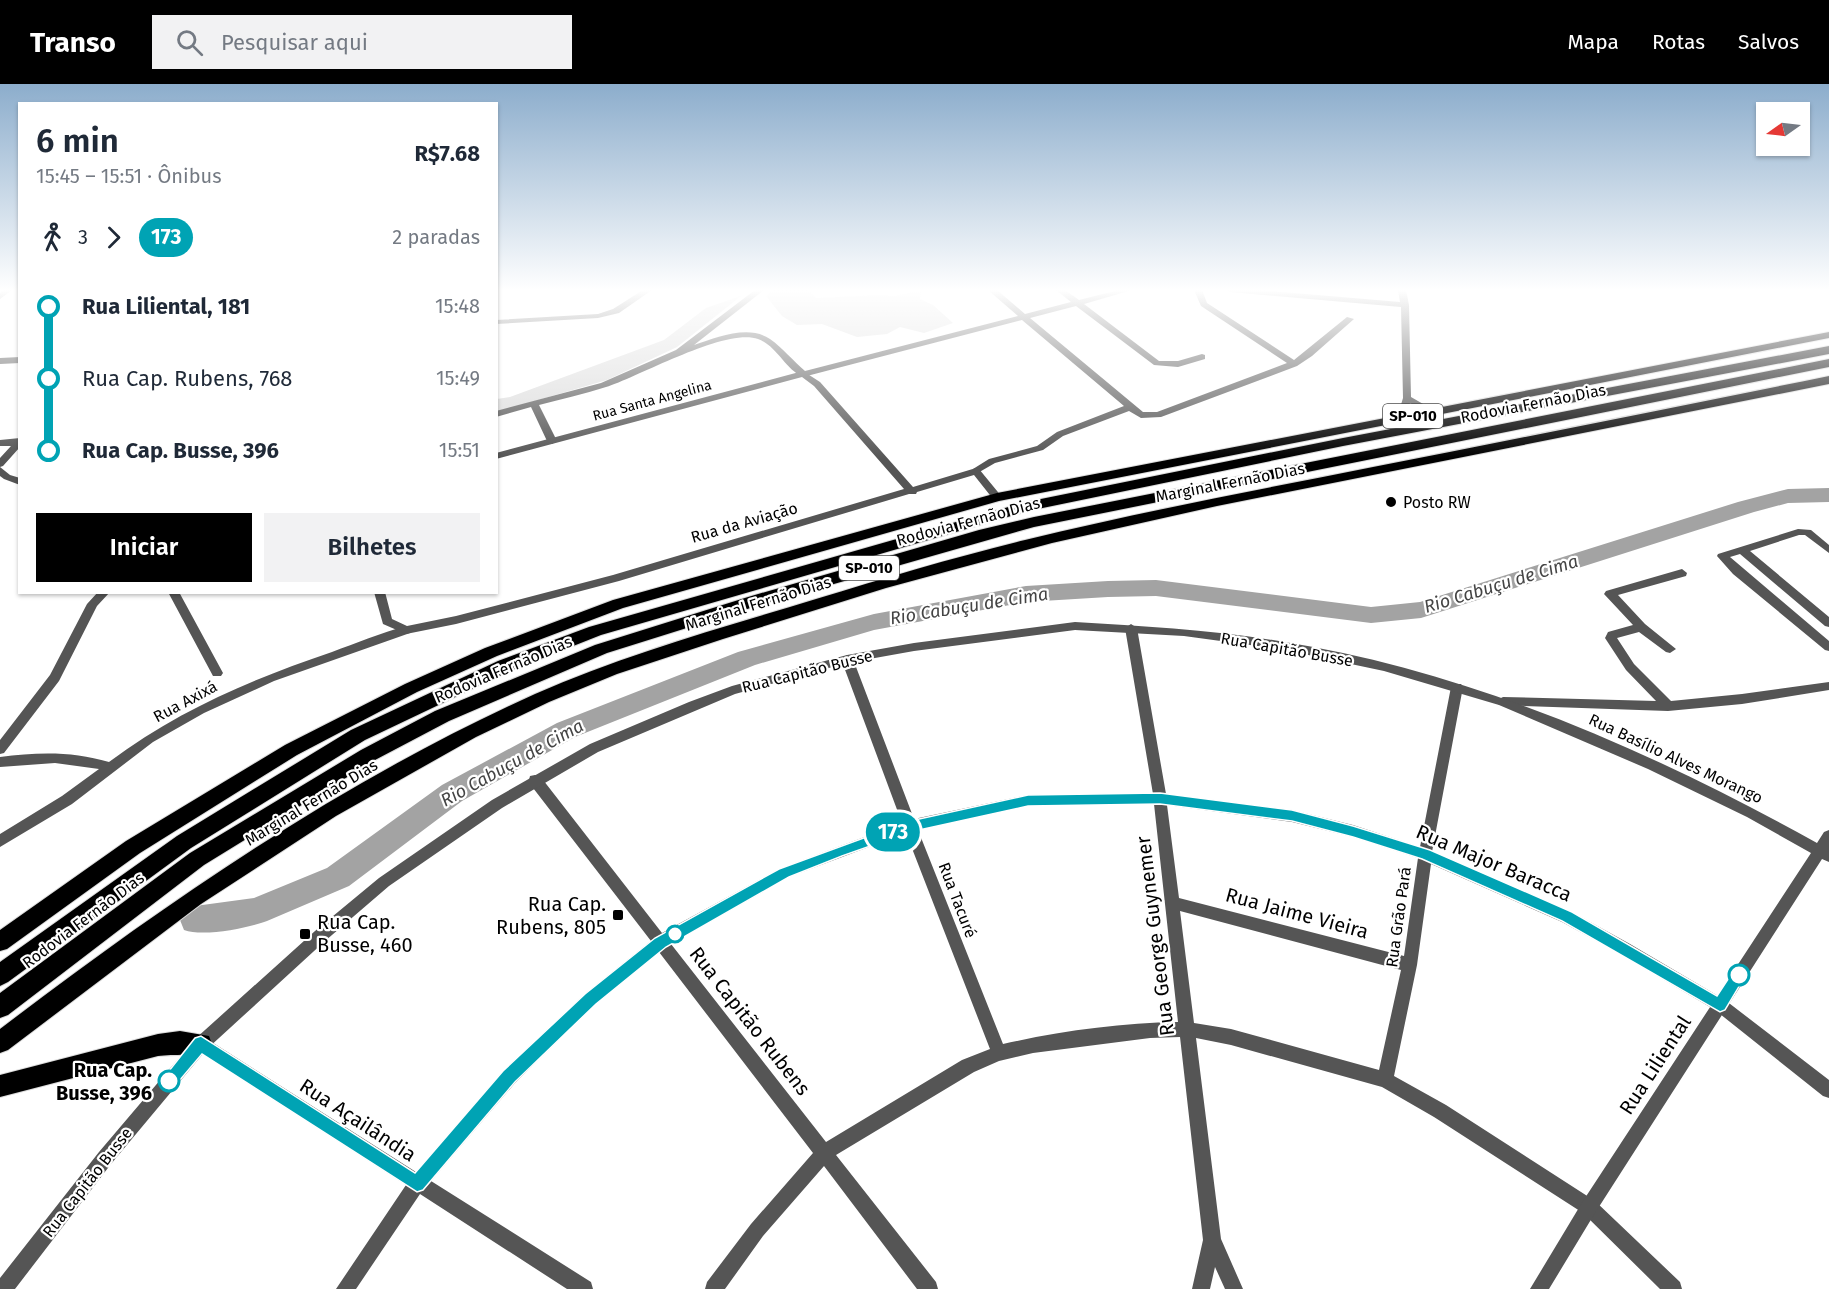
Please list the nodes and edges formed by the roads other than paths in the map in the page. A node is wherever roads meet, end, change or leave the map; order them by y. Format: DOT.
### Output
graph roads {
  1 [pos="687,346"];
  2 [pos="704,346"];
  3 [pos="772,346"];
  4 [pos="908,346"];
  5 [pos="1058,346"];
  6 [pos="1135,346"];
  7 [pos="1267,346"];
  8 [pos="1318,346"];
  9 [pos="1406,346"];
  10 [pos="1771,346"];
  11 [pos="1829,350"];
  12 [pos="679,352"];
  13 [pos="1202,357"];
  14 [pos="17,358"];
  15 [pos="0,361"];
  16 [pos="1829,363"];
  17 [pos="1294,364"];
  18 [pos="803,374"];
  19 [pos="1829,380"];
  20 [pos="1407,398"];
  21 [pos="534,404"];
  22 [pos="1133,409"];
  23 [pos="1432,412"];
  24 [pos="498,413"];
  25 [pos="1402,418"];
  26 [pos="552,441"];
  27 [pos="18,442"];
  28 [pos="0,443"];
  29 [pos="18,443"];
  30 [pos="498,455"];
  31 [pos="0,464"];
  32 [pos="0,470"];
  33 [pos="976,471"];
  34 [pos="18,481"];
  35 [pos="912,492"];
  36 [pos="997,497"];
  37 [pos="1742,550"];
  38 [pos="1829,550"];
  39 [pos="1682,573"];
  40 [pos="103,594"];
  41 [pos="174,594"];
  42 [pos="380,594"];
  43 [pos="1829,623"];
  44 [pos="1641,627"];
  45 [pos="1131,628"];
  46 [pos="406,630"];
  47 [pos="1829,646"];
  48 [pos="1671,649"];
  49 [pos="848,659"];
  50 [pos="217,673"];
  51 [pos="1829,686"];
  52 [pos="1457,687"];
  53 [pos="1503,702"];
  54 [pos="1668,706"];
  55 [pos="0,749"];
  56 [pos="0,762"];
  57 [pos="110,767"];
  58 [pos="535,780"];
  59 [pos="1160,799"];
  60 [pos="910,826"];
  61 [pos="0,841"];
  62 [pos="1826,847"];
  63 [pos="1425,855"];
  64 [pos="1173,903"];
  65 [pos="0,942"];
  66 [pos="660,942"];
  67 [pos="1410,965"];
  68 [pos="0,975"];
  69 [pos="1720,1005"];
  70 [pos="0,1007"];
  71 [pos="1188,1029"];
  72 [pos="0,1042"];
  73 [pos="201,1044"];
  74 [pos="999,1053"];
  75 [pos="1385,1080"];
  76 [pos="0,1086"];
  77 [pos="1829,1090"];
  78 [pos="824,1153"];
  79 [pos="417,1184"];
  80 [pos="1589,1207"];
  81 [pos="1212,1240"];
  82 [pos="3,1289"];
  83 [pos="345,1289"];
  84 [pos="584,1289"];
  85 [pos="714,1289"];
  86 [pos="929,1289"];
  87 [pos="1201,1289"];
  88 [pos="1234,1289"];
  89 [pos="1539,1289"];
  90 [pos="1673,1289"];
  1 -- 12 [label="street"];
  2 -- 12 [label="street"];
  3 -- 18 [label="street"];
  4 -- 18 [label="street, Rua Santa Angelina"];
  5 -- 22 [label="street"];
  6 -- 13 [label="street"];
  7 -- 17 [label="street"];
  8 -- 17 [label="street"];
  9 -- 20 [label="street"];
  10 -- 23 [label="highway, Marginal Fernão Dias / SP-010"];
  11 -- 68 [label="highway, Rodovia Fernão Dias / SP-010"];
  12 -- 21 [label="street"];
  14 -- 15 [label="street"];
  16 -- 70 [label="highway, Rodovia Fernão Dias / SP-010"];
  17 -- 22 [label="street"];
  18 -- 26 [label="street, Rua Santa Angelina"];
  18 -- 35 [label="street"];
  19 -- 72 [label="highway, Marginal Fernão Dias / SP-010"];
  20 -- 23 [label="street"];
  20 -- 25 [label="street"];
  21 -- 24 [label="street"];
  21 -- 26 [label="street"];
  22 -- 33 [label="street, Rua da Aviação"];
  23 -- 25 [label="highway, Marginal Fernão Dias / SP-010"];
  25 -- 36 [label="highway, Marginal Fernão Dias / SP-010"];
  26 -- 30 [label="street, Rua Santa Angelina"];
  27 -- 28 [label="street"];
  29 -- 31 [label="street"];
  32 -- 34 [label="street"];
  33 -- 35 [label="street, Rua da Aviação"];
  33 -- 36 [label="street"];
  35 -- 46 [label="street, Rua da Aviação"];
  36 -- 65 [label="highway, Marginal Fernão Dias / SP-010"];
  37 -- 38 [label="street"];
  37 -- 43 [label="street"];
  37 -- 47 [label="street"];
  39 -- 44 [label="street"];
  40 -- 55 [label="street"];
  41 -- 50 [label="street"];
  42 -- 46 [label="street"];
  44 -- 48 [label="street"];
  44 -- 54 [label="street"];
  45 -- 49 [label="street, Rua Capitão Busse"];
  45 -- 52 [label="street, Rua Capitão Busse"];
  45 -- 59 [label="street, Rua George Guynemer"];
  46 -- 57 [label="street, Rua Axixá"];
  49 -- 58 [label="street, Rua Capitão Busse"];
  49 -- 60 [label="street, Rua Tacuré"];
  51 -- 54 [label="street, Rua Capitão Busse"];
  52 -- 53 [label="street, Rua Capitão Busse"];
  52 -- 63 [label="street, Rua Grão Pará"];
  53 -- 54 [label="street, Rua Capitão Busse"];
  53 -- 62 [label="street, Rua Basílio Alves Morango"];
  56 -- 57 [label="street"];
  57 -- 61 [label="street, Rua Axixá"];
  58 -- 66 [label="street, Rua Capitão Rubens"];
  58 -- 73 [label="street, Rua Capitão Busse"];
  59 -- 60 [label="street, Rua Major Baracca"];
  59 -- 63 [label="street, Rua Major Baracca"];
  59 -- 64 [label="street, Rua George Guynemer"];
  60 -- 66 [label="street, Rua Major Baracca"];
  60 -- 74 [label="street, Rua Tacuré"];
  62 -- 69 [label="street, Rua Liliental"];
  63 -- 67 [label="street, Rua Grão Pará"];
  63 -- 69 [label="street, Rua Major Baracca"];
  64 -- 67 [label="street, Rua Jaime Vieira"];
  64 -- 71 [label="street, Rua George Guynemer"];
  66 -- 78 [label="street, Rua Capitão Rubens"];
  66 -- 79 [label="street, Rua Major Baracca"];
  67 -- 75 [label="street, Rua Grão Pará"];
  69 -- 77 [label="street, Rua Major Baracca"];
  69 -- 80 [label="street, Rua Liliental"];
  71 -- 74 [label="street"];
  71 -- 75 [label="street"];
  71 -- 81 [label="street, Rua George Guynemer"];
  73 -- 76 [label="highway"];
  73 -- 79 [label="street, Rua Açailândia"];
  73 -- 82 [label="street, Rua Capitão Busse"];
  74 -- 78 [label="street"];
  75 -- 80 [label="street"];
  78 -- 85 [label="street"];
  78 -- 86 [label="street, Rua Capitão Rubens"];
  79 -- 83 [label="street, Rua Major Baracca"];
  79 -- 84 [label="street, Rua Açailândia"];
  80 -- 89 [label="street, Rua Liliental"];
  80 -- 90 [label="street"];
  81 -- 87 [label="street"];
  81 -- 88 [label="street"];
}
